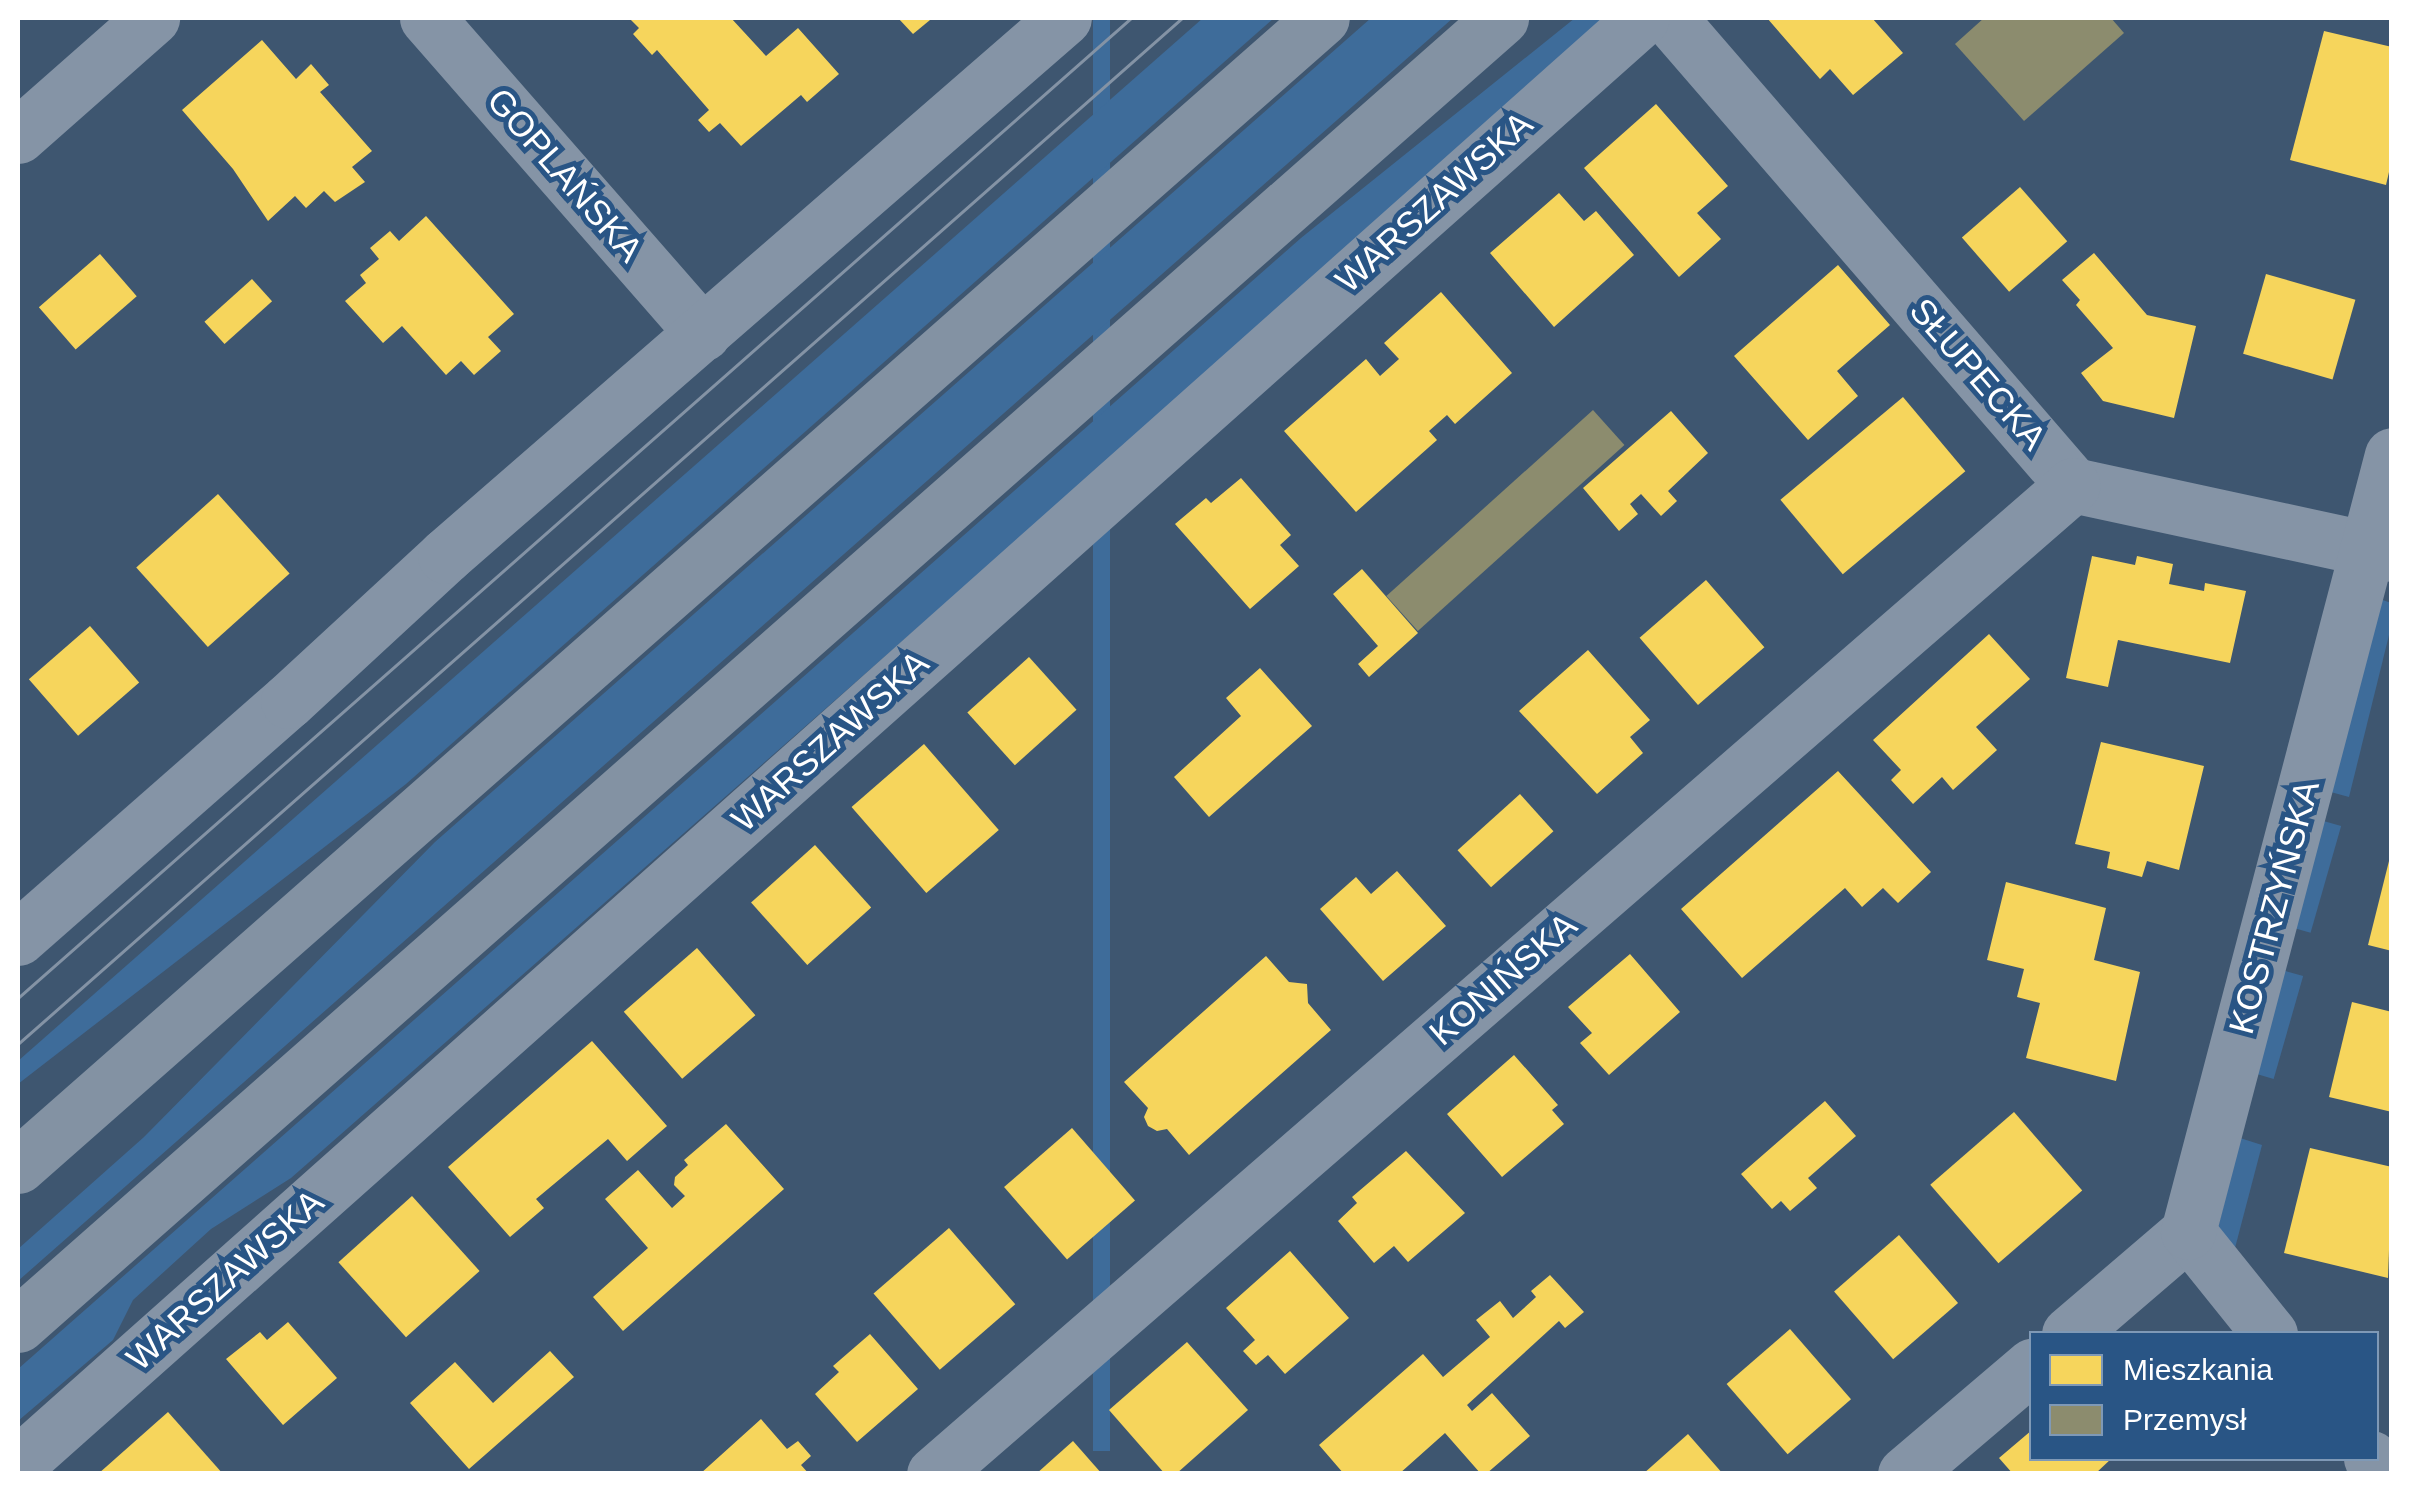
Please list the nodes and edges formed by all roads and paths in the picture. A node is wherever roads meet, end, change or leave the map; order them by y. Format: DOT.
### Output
graph roads {
  1 [pos="152,18"];
  2 [pos="427,18"];
  3 [pos="1064,18"];
  4 [pos="1322,18"];
  5 [pos="1501,18"];
  6 [pos="1642,18"];
  7 [pos="1669,18"];
  8 [pos="18,136"];
  9 [pos="703,332"];
  10 [pos="2392,454"];
  11 [pos="2073,485"];
  12 [pos="2380,552"];
  13 [pos="18,938"];
  14 [pos="18,1166"];
  15 [pos="2188,1232"];
  16 [pos="18,1326"];
  17 [pos="2072,1331"];
  18 [pos="2268,1331"];
  19 [pos="2029,1369"];
  20 [pos="18,1464"];
  21 [pos="934,1474"];
  22 [pos="1905,1474"];
  1 -- 8 [label="street"];
  2 -- 9 [label="street, GOPLAŃSKA"];
  3 -- 9 [label="street"];
  4 -- 14 [label="main road"];
  5 -- 16 [label="main road"];
  6 -- 20 [label="street, WARSZAWSKA"];
  7 -- 11 [label="street, SŁUPECKA"];
  9 -- 13 [label="street"];
  10 -- 12 [label="street, KOSTRZYŃSKA"];
  11 -- 12 [label="street"];
  11 -- 21 [label="street, KONIŃSKA"];
  12 -- 15 [label="street, KOSTRZYŃSKA"];
  15 -- 17 [label="street"];
  15 -- 18 [label="street"];
  19 -- 22 [label="street"];
}
